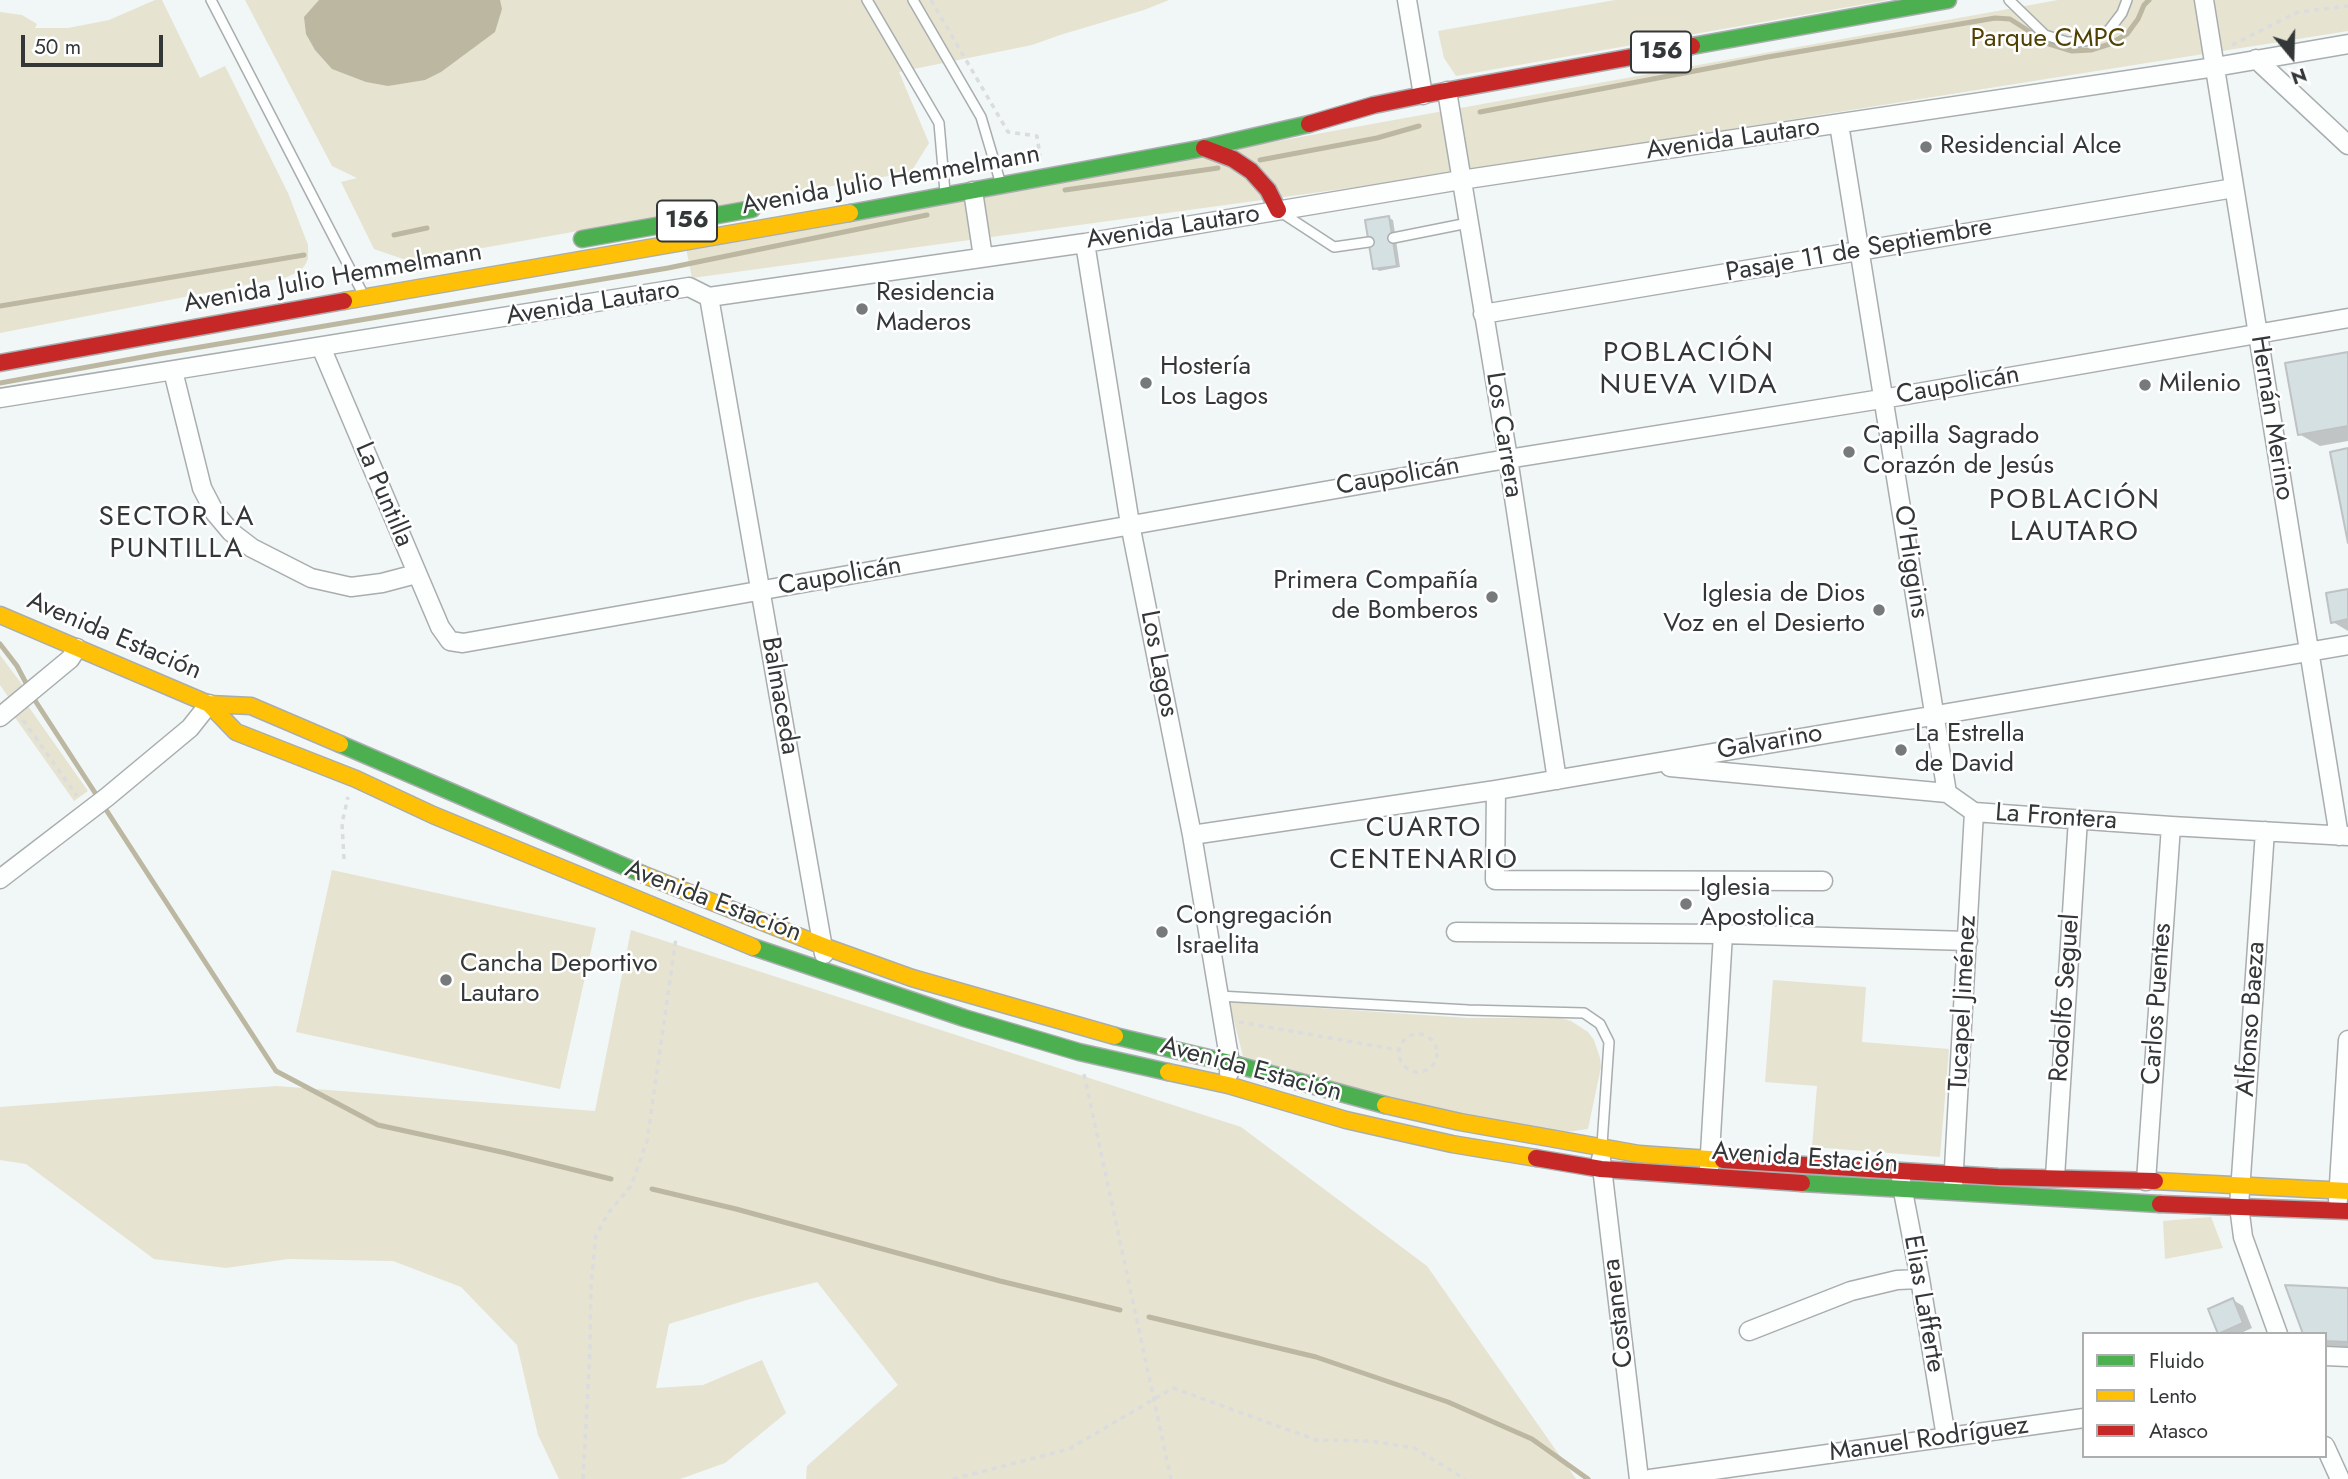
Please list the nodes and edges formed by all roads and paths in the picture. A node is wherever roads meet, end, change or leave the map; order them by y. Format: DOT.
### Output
graph roads {
  1 [pos="211,0"];
  2 [pos="867,0"];
  3 [pos="913,0"];
  4 [pos="932,0"];
  5 [pos="1407,0"];
  6 [pos="1948,0"];
  7 [pos="2009,0"];
  8 [pos="2127,0"];
  9 [pos="2204,0"];
  10 [pos="2348,6"];
  11 [pos="2348,44"];
  12 [pos="2256,59"];
  13 [pos="2233,63"];
  14 [pos="2215,67"];
  15 [pos="1447,91"];
  16 [pos="1423,95"];
  17 [pos="1374,105"];
  18 [pos="1298,110"];
  19 [pos="1839,124"];
  20 [pos="2348,145"];
  21 [pos="1205,148"];
  22 [pos="1040,158"];
  23 [pos="1461,180"];
  24 [pos="1001,186"];
  25 [pos="2234,188"];
  26 [pos="973,191"];
  27 [pos="945,196"];
  28 [pos="766,207"];
  29 [pos="1278,210"];
  30 [pos="1468,223"];
  31 [pos="1393,237"];
  32 [pos="1369,242"];
  33 [pos="561,243"];
  34 [pos="1084,243"];
  35 [pos="1859,251"];
  36 [pos="983,257"];
  37 [pos="709,297"];
  38 [pos="366,299"];
  39 [pos="1483,314"];
  40 [pos="2348,318"];
  41 [pos="2258,335"];
  42 [pos="321,347"];
  43 [pos="0,363"];
  44 [pos="173,371"];
  45 [pos="0,398"];
  46 [pos="1883,399"];
  47 [pos="1508,458"];
  48 [pos="1130,524"];
  49 [pos="416,574"];
  50 [pos="761,592"];
  51 [pos="0,615"];
  52 [pos="450,640"];
  53 [pos="2348,645"];
  54 [pos="77,648"];
  55 [pos="2309,651"];
  56 [pos="19,702"];
  57 [pos="209,704"];
  58 [pos="1934,714"];
  59 [pos="1645,765"];
  60 [pos="356,779"];
  61 [pos="1557,779"];
  62 [pos="1496,790"];
  63 [pos="1947,793"];
  64 [pos="97,805"];
  65 [pos="1974,812"];
  66 [pos="2078,820"];
  67 [pos="2171,827"];
  68 [pos="2265,831"];
  69 [pos="1192,835"];
  70 [pos="2344,836"];
  71 [pos="344,859"];
  72 [pos="0,879"];
  73 [pos="1823,881"];
  74 [pos="686,892"];
  75 [pos="679,917"];
  76 [pos="1457,932"];
  77 [pos="1723,934"];
  78 [pos="1968,941"];
  79 [pos="823,946"];
  80 [pos="826,971"];
  81 [pos="1219,996"];
  82 [pos="1223,1019"];
  83 [pos="2348,1040"];
  84 [pos="1399,1050"];
  85 [pos="1079,1052"];
  86 [pos="1230,1063"];
  87 [pos="1228,1086"];
  88 [pos="1601,1146"];
  89 [pos="1709,1168"];
  90 [pos="1601,1169"];
  91 [pos="1900,1171"];
  92 [pos="1954,1174"];
  93 [pos="2055,1177"];
  94 [pos="2146,1181"];
  95 [pos="2240,1186"];
  96 [pos="1903,1189"];
  97 [pos="2343,1190"];
  98 [pos="1952,1194"];
  99 [pos="2239,1206"];
  100 [pos="2343,1211"];
  101 [pos="1920,1279"];
  102 [pos="1749,1331"];
  103 [pos="2277,1332"];
  104 [pos="2327,1356"];
  105 [pos="2348,1357"];
  106 [pos="1153,1400"];
  107 [pos="2082,1418"];
  108 [pos="1946,1437"];
  109 [pos="2327,1450"];
  110 [pos="583,1479"];
  111 [pos="953,1479"];
  112 [pos="1171,1479"];
  113 [pos="1465,1479"];
  114 [pos="1639,1479"];
  115 [pos="1650,1479"];
  116 [pos="2340,1479"];
  1 -- 38 [label="lane"];
  2 -- 27 [label="lane"];
  3 -- 24 [label="lane"];
  4 -- 22 [label="path"];
  5 -- 16 [label="street"];
  6 -- 15 [label="main road, Avenida Julio Hemmelmann / 156"];
  7 -- 8 [label="lane"];
  9 -- 14 [label="street, Hernán Merino"];
  10 -- 13 [label="path"];
  11 -- 12 [label="street, Avenida Lautaro"];
  12 -- 13 [label="street, Avenida Lautaro"];
  12 -- 20 [label="street"];
  13 -- 14 [label="street, Avenida Lautaro"];
  14 -- 19 [label="street, Avenida Lautaro"];
  14 -- 25 [label="street, Hernán Merino"];
  15 -- 16 [label="main road, Avenida Julio Hemmelmann / 156"];
  15 -- 23 [label="street, Los Carrera"];
  16 -- 17 [label="main road, Avenida Julio Hemmelmann / 156"];
  17 -- 18 [label="main road, Avenida Julio Hemmelmann / 156"];
  17 -- 21 [label="main road, Avenida Julio Hemmelmann / 156"];
  19 -- 23 [label="street, Avenida Lautaro"];
  19 -- 35 [label="street, O'Higgins"];
  21 -- 24 [label="main road, Avenida Julio Hemmelmann / 156"];
  21 -- 29 [label="main road"];
  23 -- 29 [label="street, Avenida Lautaro"];
  23 -- 30 [label="street, Los Carrera"];
  24 -- 26 [label="main road, Avenida Julio Hemmelmann / 156"];
  25 -- 35 [label="street, Pasaje 11 de Septiembre"];
  25 -- 41 [label="street, Hernán Merino"];
  26 -- 27 [label="main road, Avenida Julio Hemmelmann / 156"];
  26 -- 36 [label="street"];
  27 -- 38 [label="main road, Avenida Julio Hemmelmann / 156"];
  28 -- 33 [label="main road, Avenida Julio Hemmelmann / 156"];
  29 -- 32 [label="lane"];
  29 -- 34 [label="street, Avenida Lautaro"];
  30 -- 31 [label="lane"];
  30 -- 39 [label="street, Los Carrera"];
  34 -- 36 [label="street, Avenida Lautaro"];
  34 -- 48 [label="street, Los Lagos"];
  35 -- 39 [label="street, Pasaje 11 de Septiembre"];
  35 -- 46 [label="street, O'Higgins"];
  36 -- 37 [label="street, Avenida Lautaro"];
  37 -- 42 [label="street, Avenida Lautaro"];
  37 -- 50 [label="street, Balmaceda"];
  38 -- 43 [label="main road, Avenida Julio Hemmelmann / 156"];
  39 -- 47 [label="street, Los Carrera"];
  40 -- 41 [label="street, Caupolicán"];
  41 -- 46 [label="street, Caupolicán"];
  41 -- 55 [label="street, Hernán Merino"];
  42 -- 44 [label="street, Avenida Lautaro"];
  42 -- 49 [label="street, La Puntilla"];
  44 -- 45 [label="street, Avenida Lautaro"];
  44 -- 49 [label="street"];
  46 -- 47 [label="street, Caupolicán"];
  46 -- 58 [label="street, O'Higgins"];
  47 -- 48 [label="street, Caupolicán"];
  47 -- 61 [label="street, Los Carrera"];
  48 -- 50 [label="street, Caupolicán"];
  48 -- 69 [label="street, Los Lagos"];
  49 -- 52 [label="street, La Puntilla"];
  50 -- 52 [label="street, Caupolicán"];
  50 -- 79 [label="street, Balmaceda"];
  51 -- 54 [label="main road, Avenida Estación"];
  53 -- 55 [label="street, Galvarino"];
  54 -- 56 [label="street"];
  54 -- 57 [label="main road, Avenida Estación"];
  55 -- 58 [label="street, Galvarino"];
  55 -- 70 [label="street, Hernán Merino"];
  56 -- 64 [label="path"];
  57 -- 60 [label="main road, Avenida Estación"];
  57 -- 64 [label="street"];
  57 -- 74 [label="main road, Avenida Estación"];
  58 -- 59 [label="street, Galvarino"];
  58 -- 63 [label="street, O'Higgins"];
  59 -- 61 [label="street, Galvarino"];
  59 -- 63 [label="street, La Frontera"];
  60 -- 71 [label="path"];
  60 -- 75 [label="main road, Avenida Estación"];
  61 -- 62 [label="street, Galvarino"];
  62 -- 69 [label="street, Galvarino"];
  62 -- 73 [label="street"];
  63 -- 65 [label="street, La Frontera"];
  64 -- 72 [label="street"];
  65 -- 66 [label="street, La Frontera"];
  65 -- 78 [label="street, Tucapel Jiménez"];
  66 -- 67 [label="street, La Frontera"];
  66 -- 93 [label="street, Rodolfo Seguel"];
  67 -- 68 [label="street, La Frontera"];
  67 -- 94 [label="street, Carlos Puentes"];
  68 -- 70 [label="street, La Frontera"];
  68 -- 95 [label="street, Alfonso Baeza"];
  69 -- 81 [label="street, Los Lagos"];
  74 -- 75 [label="street"];
  74 -- 79 [label="main road, Avenida Estación"];
  75 -- 80 [label="main road, Avenida Estación"];
  75 -- 110 [label="path"];
  76 -- 77 [label="street"];
  77 -- 78 [label="street"];
  77 -- 89 [label="street"];
  78 -- 92 [label="street, Tucapel Jiménez"];
  79 -- 80 [label="street, Balmaceda"];
  79 -- 86 [label="main road, Avenida Estación"];
  80 -- 85 [label="main road, Avenida Estación"];
  81 -- 82 [label="street, Los Lagos"];
  81 -- 88 [label="lane"];
  82 -- 84 [label="path"];
  82 -- 86 [label="street, Los Lagos"];
  83 -- 97 [label="street"];
  84 -- 84 [label="path"];
  85 -- 87 [label="main road, Avenida Estación"];
  85 -- 106 [label="path"];
  86 -- 87 [label="street, Los Lagos"];
  86 -- 88 [label="main road, Avenida Estación"];
  87 -- 90 [label="main road, Avenida Estación"];
  88 -- 89 [label="main road, Avenida Estación"];
  88 -- 90 [label="street, Costanera"];
  89 -- 90 [label="main road, Avenida Estación"];
  89 -- 91 [label="main road, Avenida Estación"];
  89 -- 96 [label="main road, Avenida Estación"];
  90 -- 114 [label="street, Costanera"];
  91 -- 92 [label="main road, Avenida Estación"];
  91 -- 96 [label="street, Elias Lafferte"];
  92 -- 93 [label="main road, Avenida Estación"];
  92 -- 98 [label="street, Tucapel Jiménez"];
  93 -- 94 [label="main road, Avenida Estación"];
  94 -- 95 [label="main road, Avenida Estación"];
  95 -- 97 [label="main road, Avenida Estación"];
  95 -- 99 [label="street, Alfonso Baeza"];
  96 -- 98 [label="main road, Avenida Estación"];
  96 -- 101 [label="street, Elias Lafferte"];
  97 -- 100 [label="street"];
  98 -- 99 [label="main road, Avenida Estación"];
  99 -- 100 [label="main road, Avenida Estación"];
  99 -- 103 [label="street, Alfonso Baeza"];
  101 -- 102 [label="street"];
  101 -- 108 [label="street, Elias Lafferte"];
  104 -- 105 [label="street"];
  106 -- 111 [label="path"];
  106 -- 112 [label="path"];
  106 -- 113 [label="path"];
  107 -- 108 [label="street, Manuel Rodríguez"];
  108 -- 115 [label="street, Manuel Rodríguez"];
  109 -- 116 [label="street"];
}
